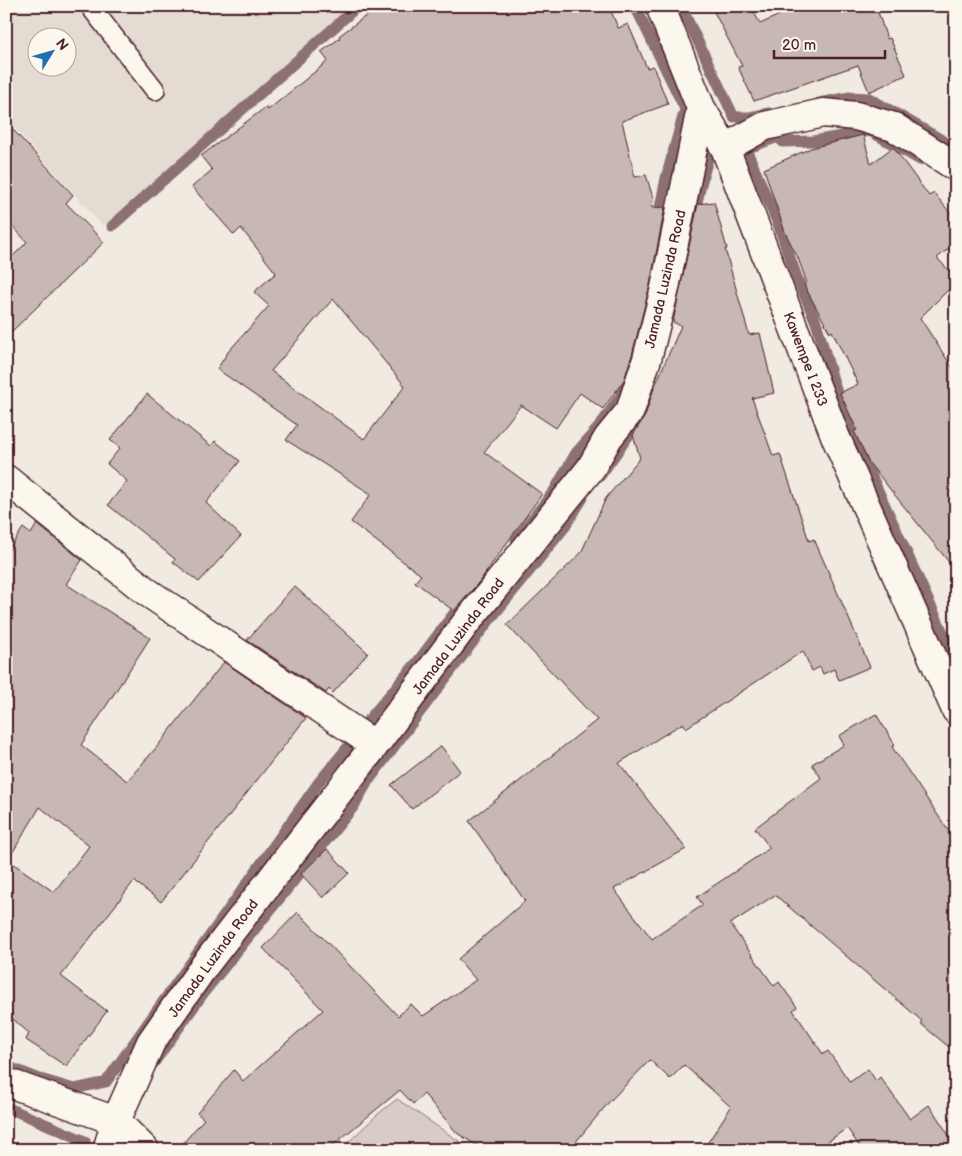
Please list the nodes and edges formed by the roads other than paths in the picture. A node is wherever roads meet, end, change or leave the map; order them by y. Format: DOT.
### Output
graph roads {
  1 [pos="90,6"];
  2 [pos="660,6"];
  3 [pos="155,90"];
  4 [pos="701,108"];
  5 [pos="725,148"];
  6 [pos="956,167"];
  7 [pos="7,479"];
  8 [pos="956,710"];
  9 [pos="375,745"];
  10 [pos="6,1082"];
  11 [pos="116,1121"];
  12 [pos="107,1150"];
  13 [pos="145,1150"];
  1 -- 3 [label="lane"];
  2 -- 4 [label="street, Kawempe I 233"];
  4 -- 5 [label="street, Kawempe I 233"];
  4 -- 9 [label="street, Jamada Luzinda Road"];
  5 -- 6 [label="street"];
  5 -- 8 [label="street, Kawempe I 233"];
  7 -- 9 [label="street"];
  9 -- 11 [label="street, Jamada Luzinda Road"];
  10 -- 11 [label="street"];
  11 -- 12 [label="street, Jamada Luzinda Road"];
  11 -- 13 [label="street"];
}
